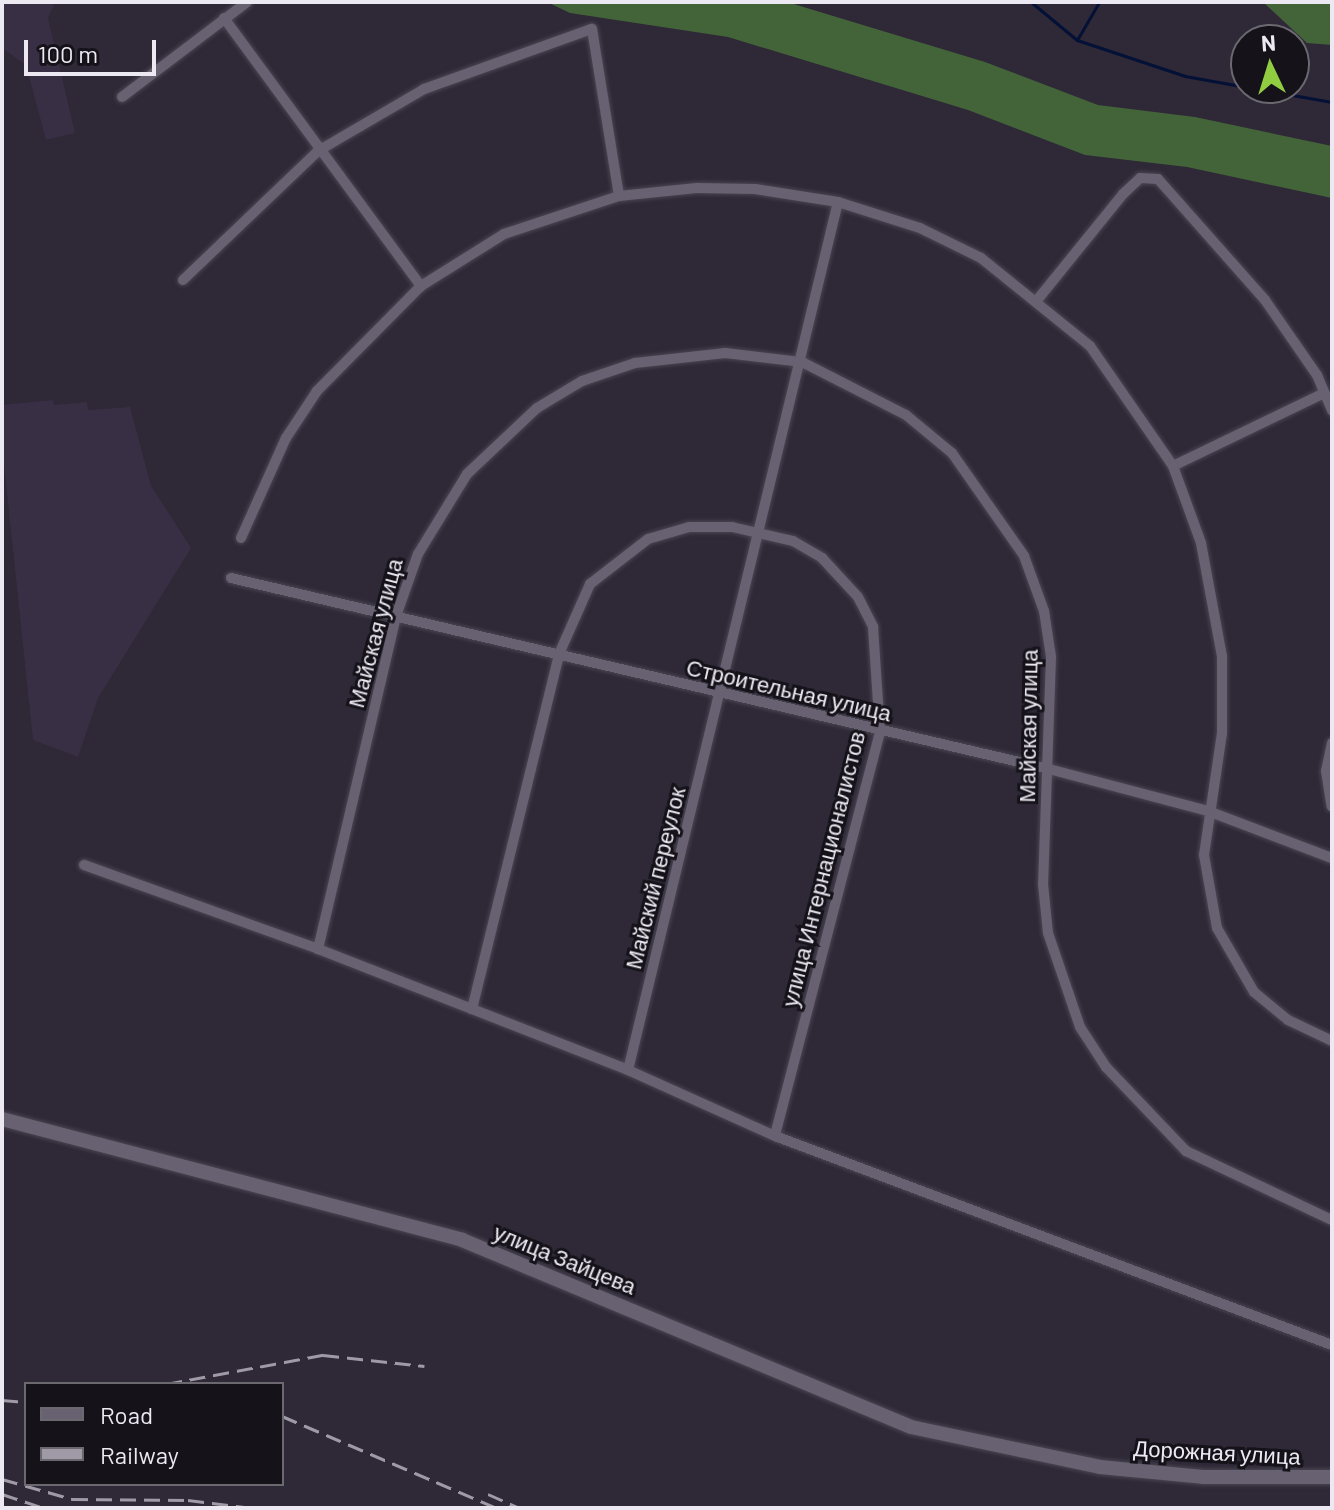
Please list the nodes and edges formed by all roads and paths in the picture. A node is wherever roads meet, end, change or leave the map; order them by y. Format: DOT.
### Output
graph roads {
  1 [pos="247,2"];
  2 [pos="224,18"];
  3 [pos="122,97"];
  4 [pos="318,151"];
  5 [pos="619,196"];
  6 [pos="838,202"];
  7 [pos="183,280"];
  8 [pos="421,286"];
  9 [pos="1038,299"];
  10 [pos="802,362"];
  11 [pos="1324,393"];
  12 [pos="1332,411"];
  13 [pos="1173,466"];
  14 [pos="759,531"];
  15 [pos="241,538"];
  16 [pos="231,578"];
  17 [pos="396,616"];
  18 [pos="559,654"];
  19 [pos="720,696"];
  20 [pos="880,732"];
  21 [pos="1332,743"];
  22 [pos="1049,769"];
  23 [pos="1332,807"];
  24 [pos="1208,811"];
  25 [pos="1332,858"];
  26 [pos="84,865"];
  27 [pos="318,949"];
  28 [pos="472,1009"];
  29 [pos="1332,1041"];
  30 [pos="628,1070"];
  31 [pos="2,1119"];
  32 [pos="775,1136"];
  33 [pos="1332,1220"];
  34 [pos="1332,1345"];
  35 [pos="1100,1467"];
  36 [pos="1332,1477"];
  1 -- 2 [label="street"];
  2 -- 3 [label="street"];
  2 -- 4 [label="street"];
  4 -- 5 [label="street"];
  4 -- 7 [label="street"];
  4 -- 8 [label="street"];
  5 -- 6 [label="street"];
  5 -- 8 [label="street"];
  6 -- 9 [label="street"];
  6 -- 10 [label="street, Майский переулок"];
  8 -- 15 [label="street"];
  9 -- 11 [label="street"];
  9 -- 13 [label="street"];
  10 -- 14 [label="street, Майский переулок"];
  10 -- 17 [label="street, Майская улица"];
  10 -- 22 [label="street, Майская улица"];
  11 -- 12 [label="street"];
  11 -- 13 [label="street"];
  13 -- 24 [label="street"];
  14 -- 18 [label="street, улица Интернационалистов"];
  14 -- 19 [label="street, Майский переулок"];
  14 -- 20 [label="street, улица Интернационалистов"];
  16 -- 17 [label="street, Строительная улица"];
  17 -- 18 [label="street, Строительная улица"];
  17 -- 27 [label="street, Майская улица"];
  18 -- 19 [label="street, Строительная улица"];
  18 -- 28 [label="street, улица Интернационалистов"];
  19 -- 20 [label="street, Строительная улица"];
  19 -- 30 [label="street, Майский переулок"];
  20 -- 22 [label="street, Строительная улица"];
  20 -- 32 [label="street, улица Интернационалистов"];
  21 -- 23 [label="street"];
  22 -- 24 [label="street, Строительная улица"];
  22 -- 33 [label="street, Майская улица"];
  24 -- 25 [label="street, Строительная улица"];
  24 -- 29 [label="street"];
  26 -- 27 [label="street"];
  27 -- 28 [label="street"];
  28 -- 30 [label="street"];
  30 -- 32 [label="street"];
  31 -- 35 [label="street, улица Зайцева"];
  32 -- 34 [label="street"];
  35 -- 36 [label="street, Дорожная улица"];
}
